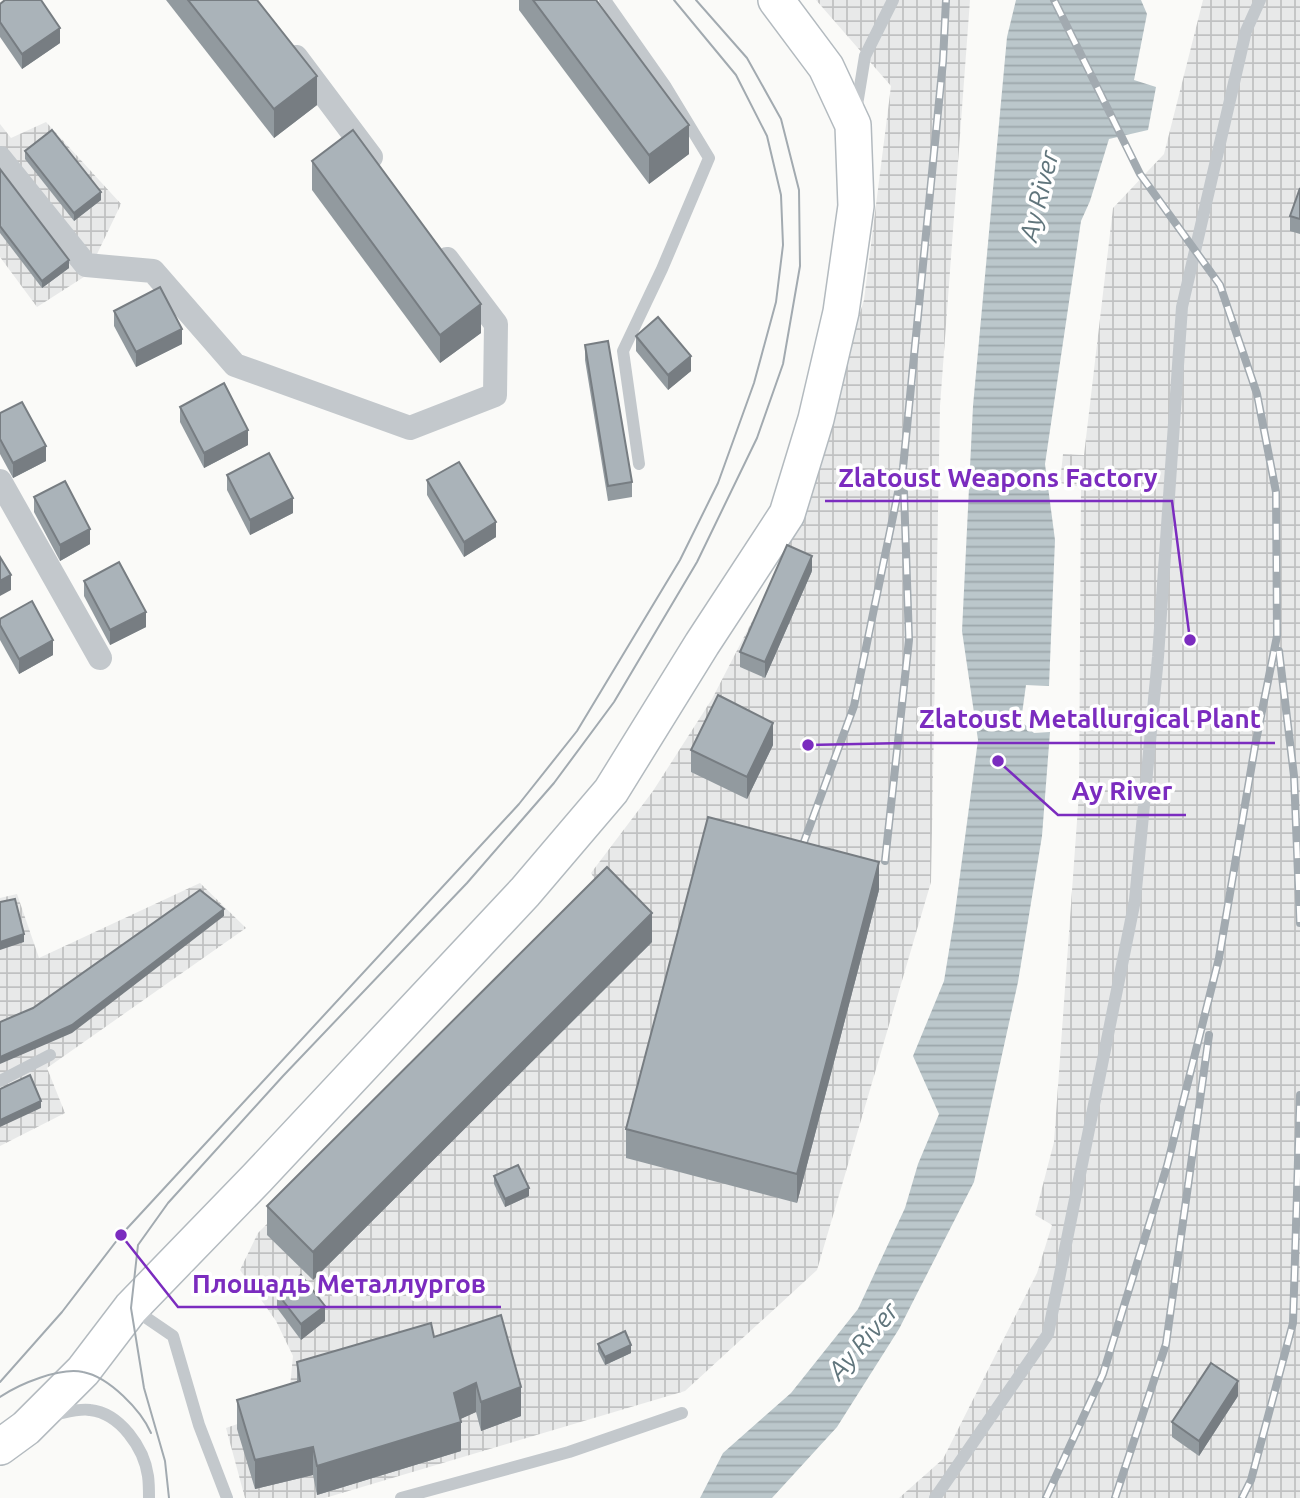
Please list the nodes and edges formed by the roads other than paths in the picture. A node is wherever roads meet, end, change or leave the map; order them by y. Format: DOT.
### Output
graph roads {
  1 [pos="605,0"];
  2 [pos="776,0"];
  3 [pos="893,0"];
  4 [pos="1260,0"];
  5 [pos="279,34"];
  6 [pos="853,125"];
  7 [pos="0,158"];
  8 [pos="388,179"];
  9 [pos="429,235"];
  10 [pos="639,464"];
  11 [pos="0,481"];
  12 [pos="100,658"];
  13 [pos="50,1055"];
  14 [pos="0,1081"];
  15 [pos="131,1308"];
  16 [pos="682,1413"];
  17 [pos="13,1437"];
  18 [pos="149,1498"];
  19 [pos="227,1498"];
  20 [pos="401,1498"];
  21 [pos="935,1498"];
  1 -- 10 [label="lane"];
  2 -- 6 [label="main road"];
  3 -- 6 [label="lane"];
  4 -- 21 [label="lane"];
  5 -- 8 [label="street"];
  6 -- 15 [label="main road"];
  7 -- 9 [label="street"];
  11 -- 12 [label="street"];
  13 -- 14 [label="lane"];
  15 -- 17 [label="main road"];
  15 -- 19 [label="lane"];
  16 -- 20 [label="lane"];
  17 -- 18 [label="lane"];
}
